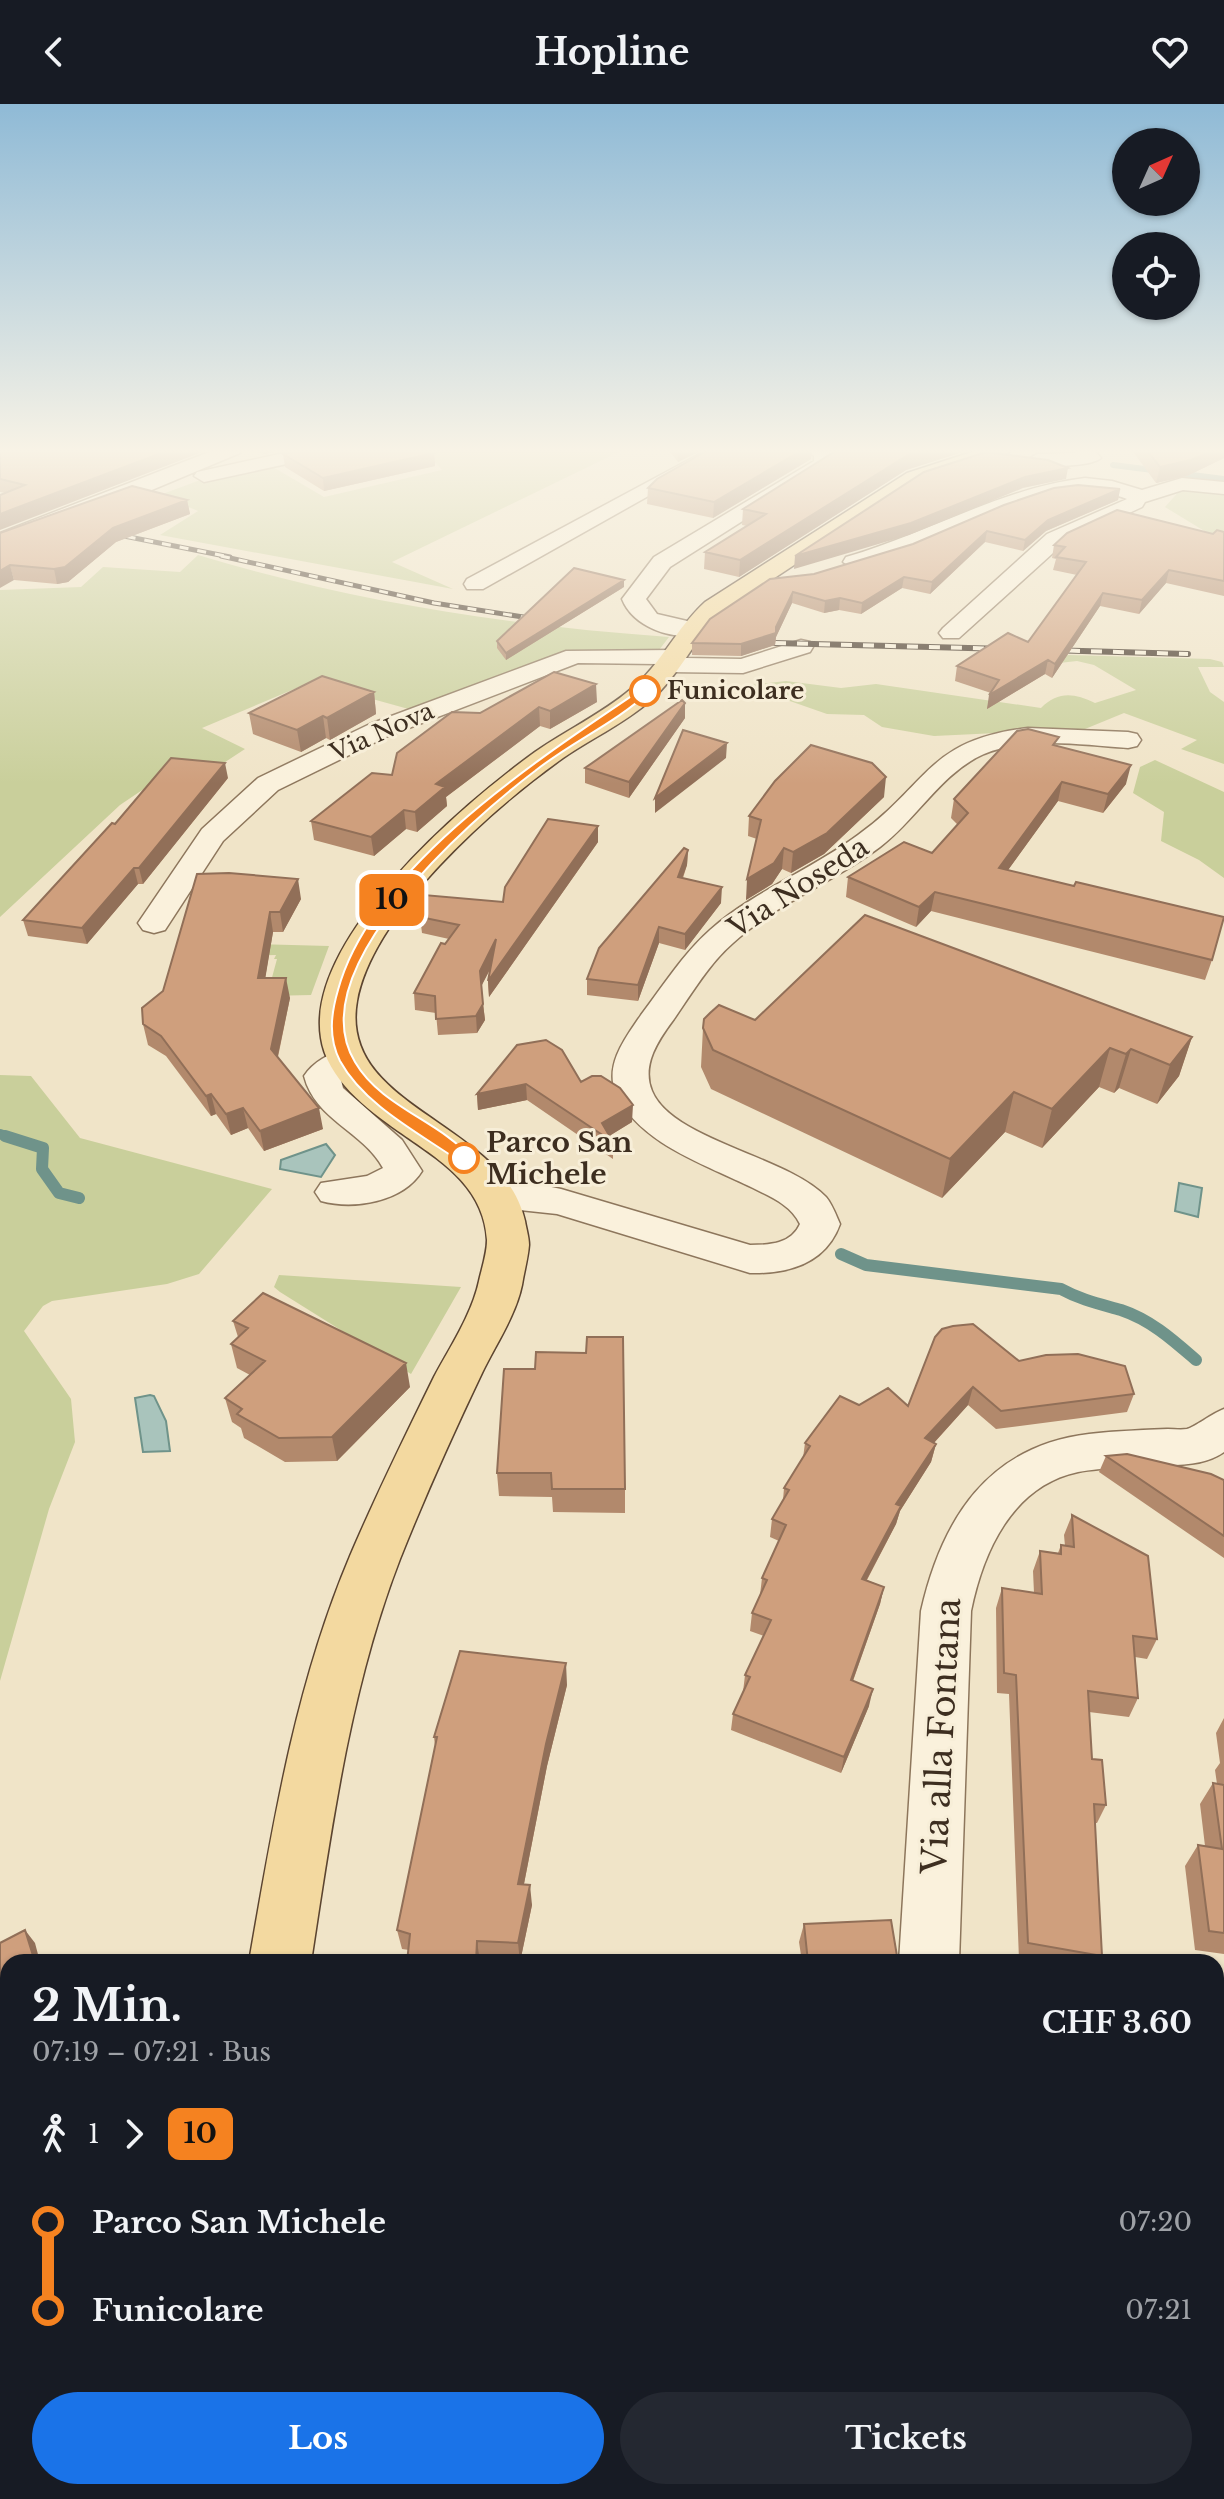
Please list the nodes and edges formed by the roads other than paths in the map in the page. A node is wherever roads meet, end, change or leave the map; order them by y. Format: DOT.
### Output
graph roads {
  1 [pos="518,561"];
  2 [pos="664,561"];
  3 [pos="784,561"];
  4 [pos="859,561"];
  5 [pos="1031,561"];
  6 [pos="831,570"];
  7 [pos="756,579"];
  8 [pos="794,580"];
  9 [pos="475,584"];
  10 [pos="692,629"];
  11 [pos="951,633"];
  12 [pos="799,641"];
  13 [pos="672,661"];
  14 [pos="1128,740"];
  15 [pos="154,923"];
  16 [pos="346,1060"];
  17 [pos="335,1192"];
  18 [pos="496,1197"];
  19 [pos="1211,1436"];
  20 [pos="281,1954"];
  21 [pos="929,1954"];
  1 -- 9 [label="street"];
  2 -- 10 [label="street"];
  3 -- 7 [label="main road"];
  4 -- 6 [label="street"];
  5 -- 11 [label="street"];
  7 -- 8 [label="street"];
  7 -- 10 [label="main road"];
  10 -- 13 [label="main road"];
  12 -- 13 [label="street, Via Nova"];
  13 -- 15 [label="street, Via Nova"];
  13 -- 16 [label="main road"];
  14 -- 18 [label="street, Via Noseda"];
  16 -- 17 [label="street"];
  16 -- 18 [label="main road"];
  18 -- 20 [label="main road"];
  19 -- 21 [label="street, Via alla Fontana"];
}
